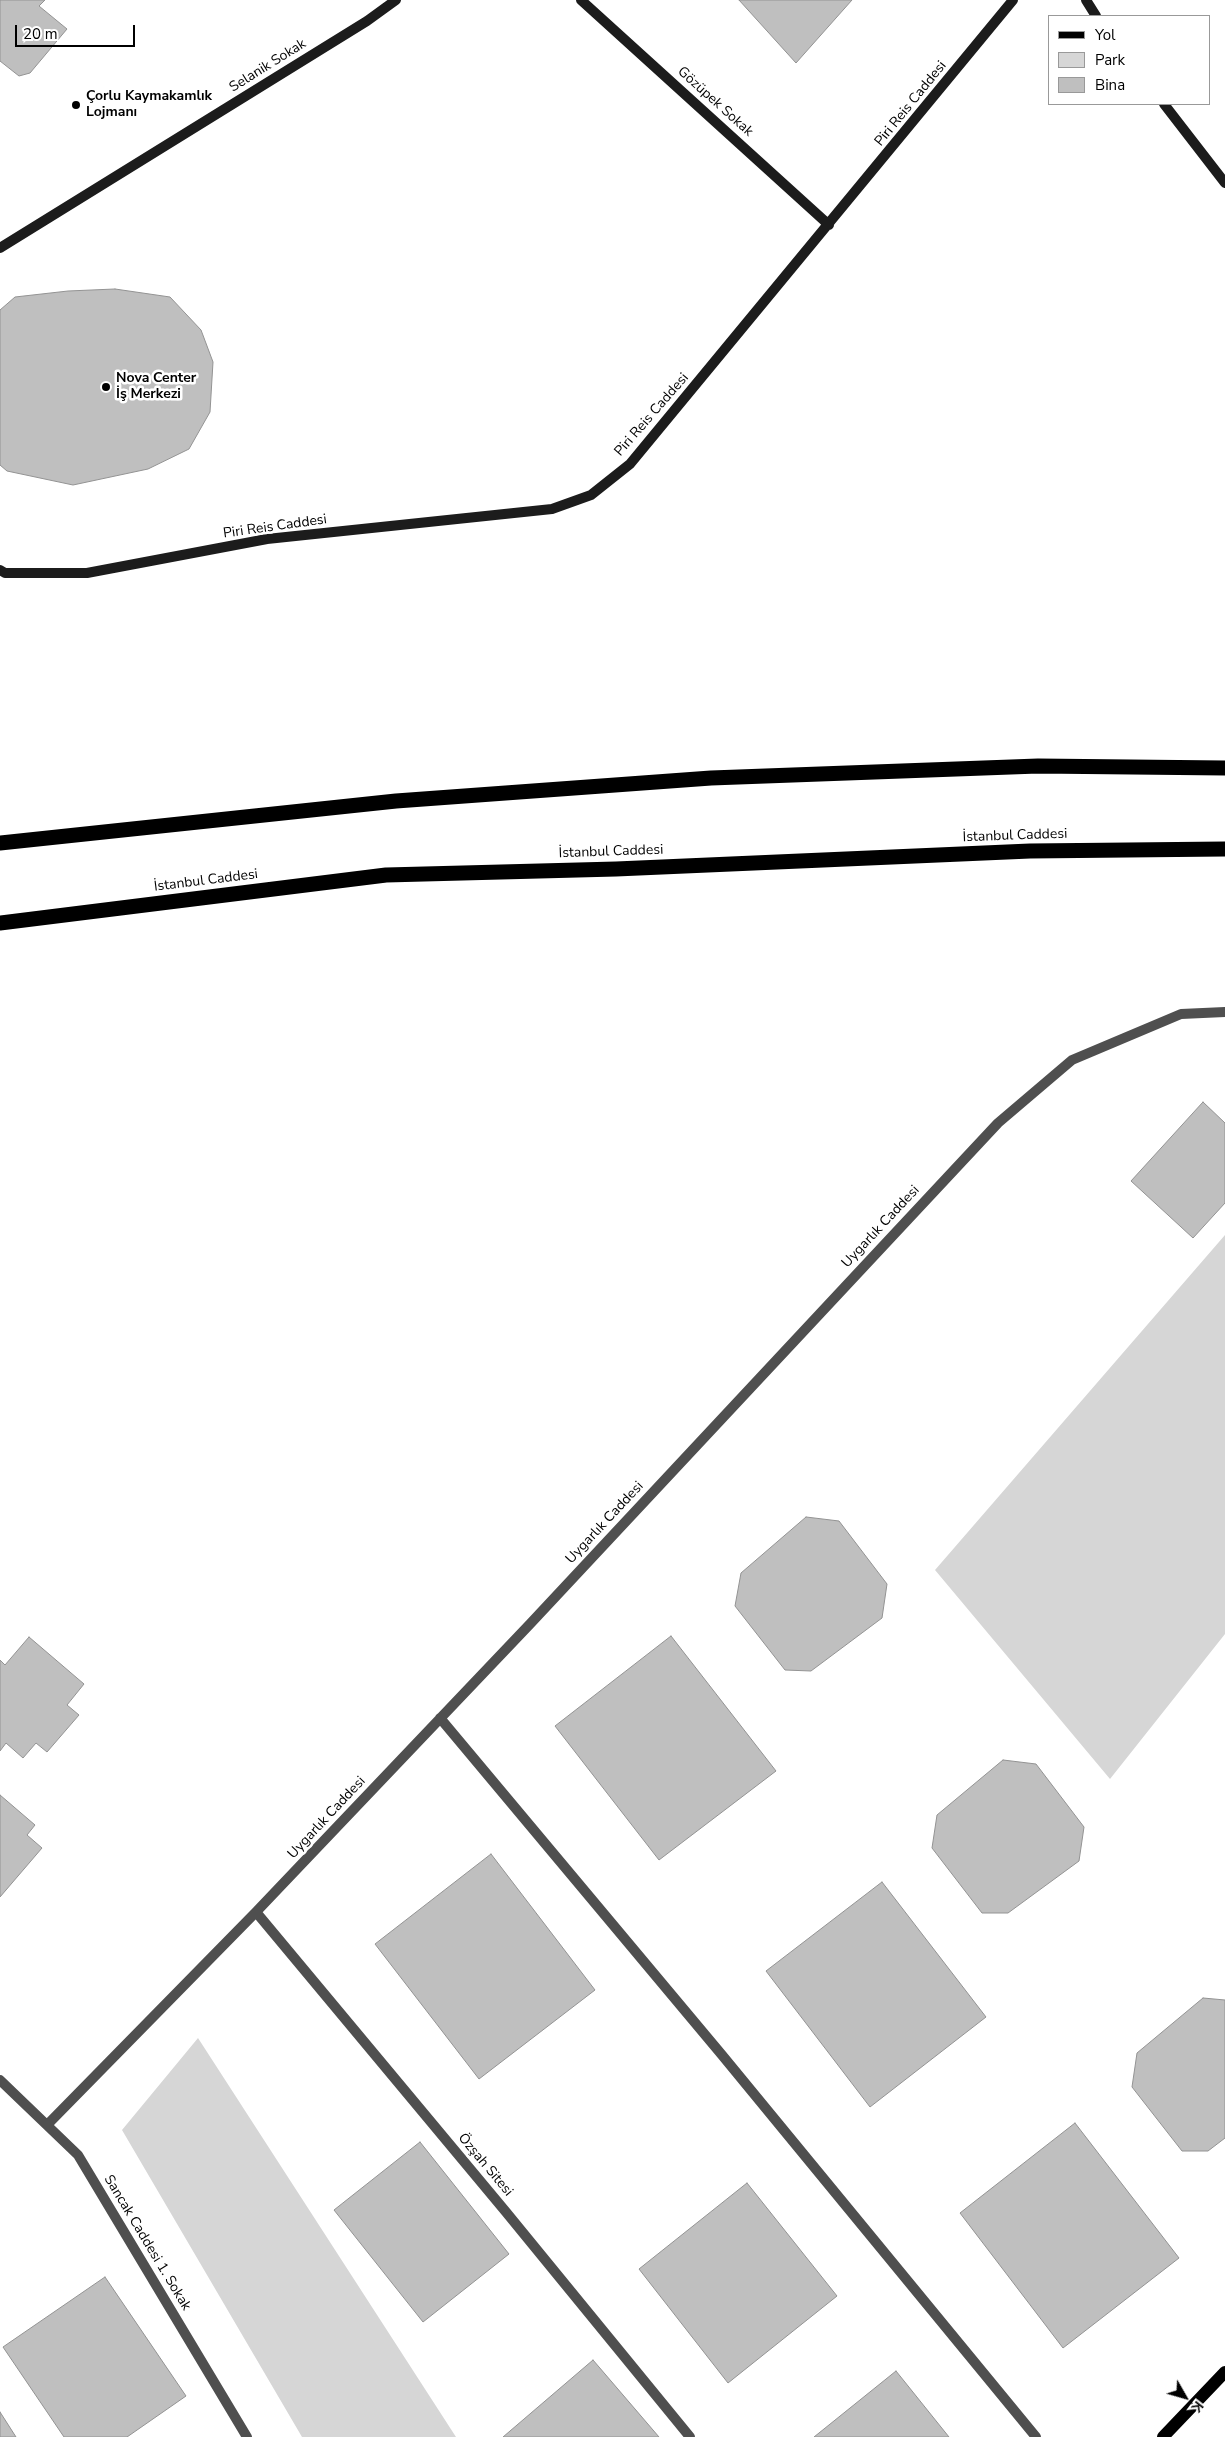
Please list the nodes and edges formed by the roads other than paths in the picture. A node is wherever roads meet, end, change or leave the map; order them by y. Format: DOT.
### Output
graph roads {
  1 [pos="396,0"];
  2 [pos="581,0"];
  3 [pos="1014,0"];
  4 [pos="1086,0"];
  5 [pos="1095,15"];
  6 [pos="1165,105"];
  7 [pos="1225,183"];
  8 [pos="829,225"];
  9 [pos="0,248"];
  10 [pos="0,570"];
  11 [pos="1225,768"];
  12 [pos="0,843"];
  13 [pos="1225,849"];
  14 [pos="0,923"];
  15 [pos="1225,1012"];
  16 [pos="440,1718"];
  17 [pos="256,1912"];
  18 [pos="0,2080"];
  19 [pos="47,2125"];
  20 [pos="1225,2372"];
  21 [pos="248,2437"];
  22 [pos="690,2437"];
  23 [pos="1036,2437"];
  24 [pos="1163,2437"];
  1 -- 9 [label="main road, Selanik Sokak"];
  2 -- 8 [label="main road, Gözüpek Sokak"];
  3 -- 8 [label="main road, Piri Reis Caddesi"];
  4 -- 5 [label="main road"];
  6 -- 7 [label="main road"];
  8 -- 10 [label="main road, Piri Reis Caddesi"];
  11 -- 12 [label="highway"];
  13 -- 14 [label="highway, İstanbul Caddesi"];
  15 -- 16 [label="street, Uygarlık Caddesi"];
  16 -- 17 [label="street, Uygarlık Caddesi"];
  16 -- 23 [label="street"];
  17 -- 19 [label="street, Uygarlık Caddesi"];
  17 -- 22 [label="street, Özşah Sitesi"];
  18 -- 19 [label="street, Sancak Caddesi 1. Sokak"];
  19 -- 21 [label="street, Sancak Caddesi 1. Sokak"];
  20 -- 24 [label="main road"];
}
